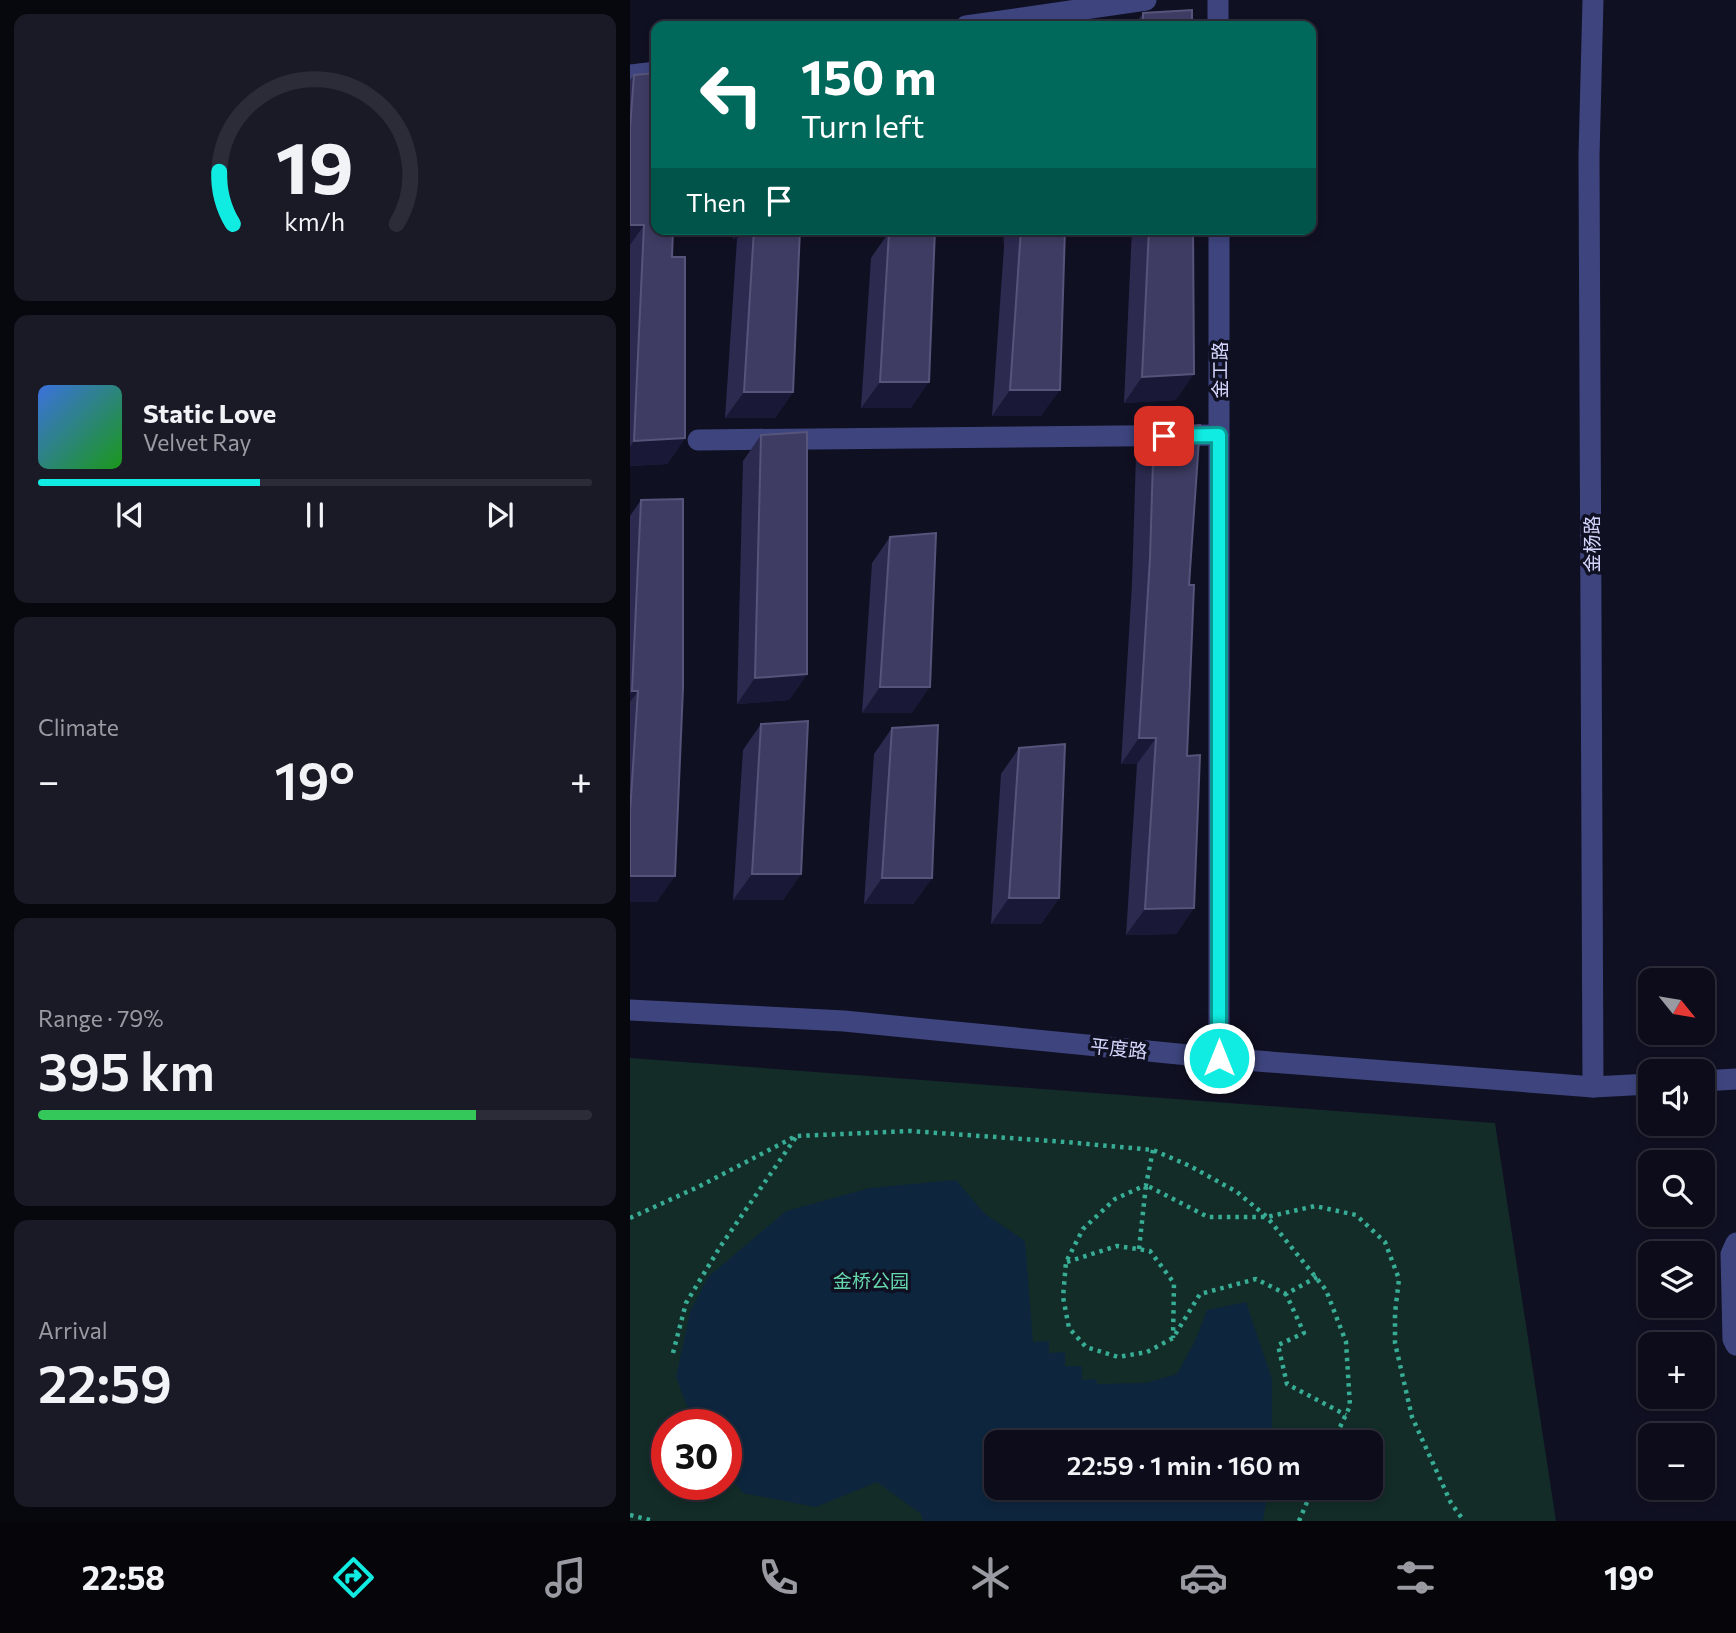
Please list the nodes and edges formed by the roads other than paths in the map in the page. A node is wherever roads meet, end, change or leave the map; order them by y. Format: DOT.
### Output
graph roads {
  1 [pos="1146,0"];
  2 [pos="1218,0"];
  3 [pos="1593,0"];
  4 [pos="1001,21"];
  5 [pos="1218,21"];
  6 [pos="651,73"];
  7 [pos="630,75"];
  8 [pos="1219,235"];
  9 [pos="1219,435"];
  10 [pos="698,440"];
  11 [pos="630,1010"];
  12 [pos="1219,1058"];
  13 [pos="1736,1079"];
  14 [pos="1715,1080"];
  15 [pos="1638,1085"];
  16 [pos="1593,1087"];
  17 [pos="1736,1244"];
  18 [pos="1736,1345"];
  1 -- 4 [label="street"];
  2 -- 5 [label="street"];
  3 -- 16 [label="street, 金杨路"];
  6 -- 7 [label="street"];
  8 -- 9 [label="street, 金工路"];
  9 -- 10 [label="street"];
  9 -- 12 [label="street, 金工路"];
  11 -- 12 [label="street, 平度路"];
  12 -- 16 [label="street, 平度路"];
  13 -- 14 [label="street"];
  15 -- 16 [label="street, 平度路"];
  17 -- 18 [label="street"];
}
